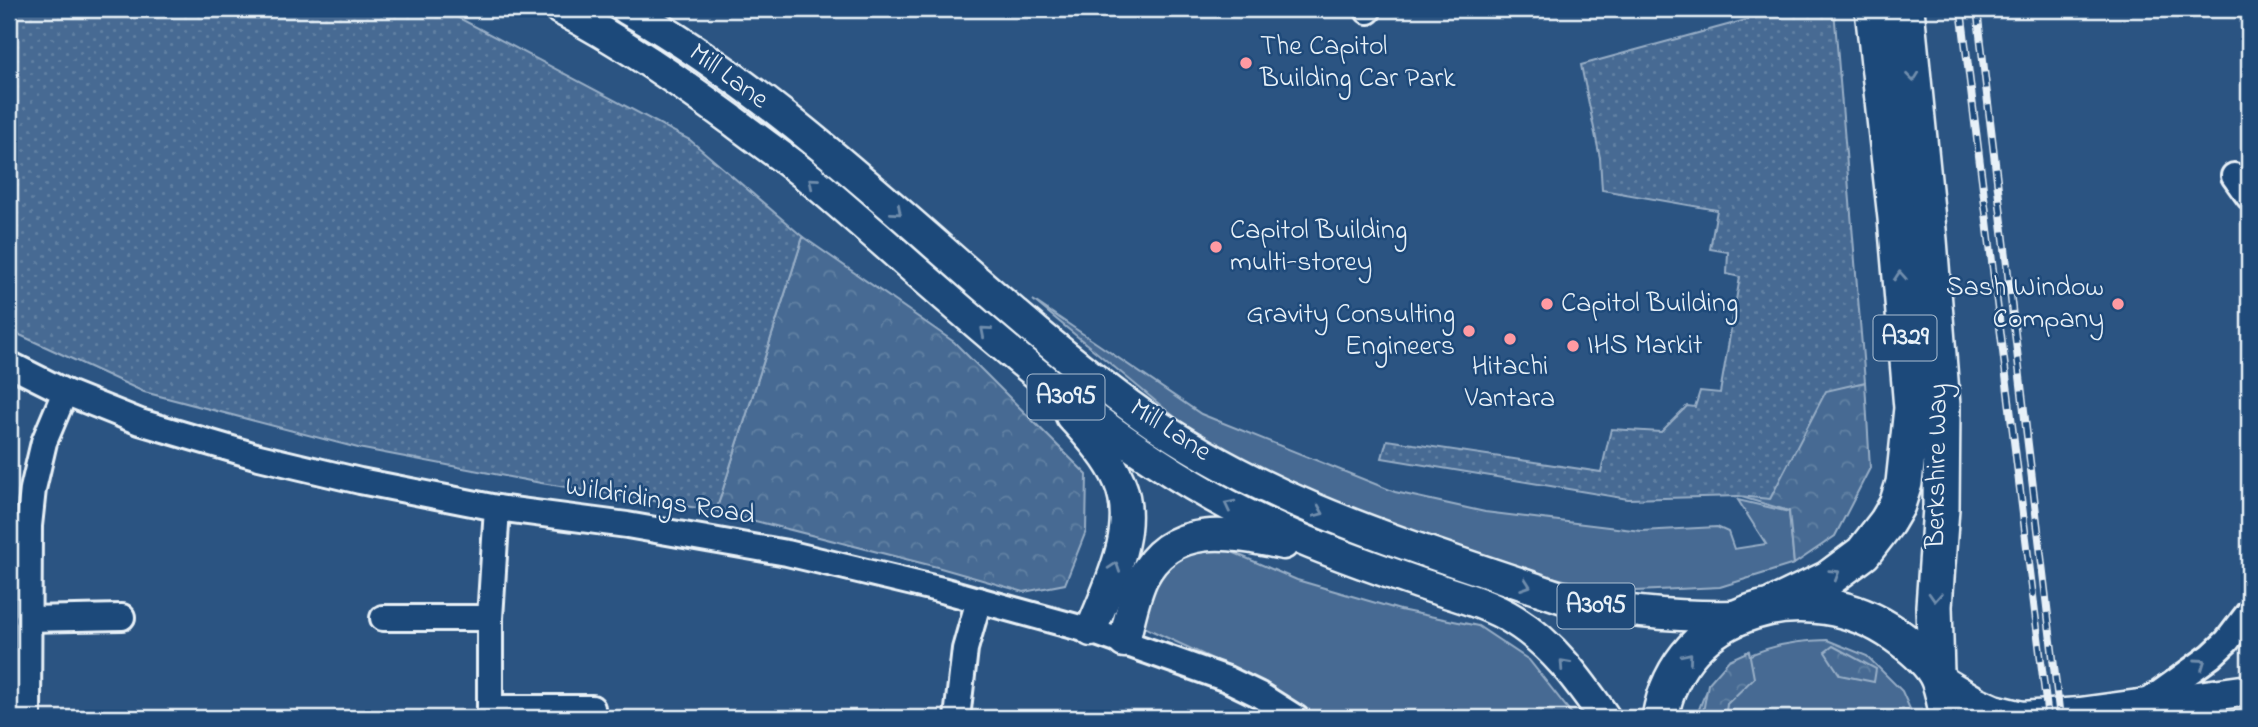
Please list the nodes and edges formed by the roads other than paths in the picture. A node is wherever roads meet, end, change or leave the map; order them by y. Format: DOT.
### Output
graph roads {
  1 [pos="559,9"];
  2 [pos="627,9"];
  3 [pos="1872,9"];
  4 [pos="1906,9"];
  5 [pos="2234,176"];
  6 [pos="2249,197"];
  7 [pos="1021,362"];
  8 [pos="9,364"];
  9 [pos="65,392"];
  10 [pos="497,508"];
  11 [pos="19,526"];
  12 [pos="1335,554"];
  13 [pos="979,600"];
  14 [pos="1774,605"];
  15 [pos="2249,612"];
  16 [pos="1738,616"];
  17 [pos="122,617"];
  18 [pos="383,618"];
  19 [pos="490,618"];
  20 [pos="28,619"];
  21 [pos="1091,631"];
  22 [pos="1124,642"];
  23 [pos="1937,676"];
  24 [pos="2249,690"];
  25 [pos="2146,703"];
  26 [pos="21,708"];
  27 [pos="592,708"];
  28 [pos="490,713"];
  29 [pos="957,718"];
  30 [pos="1296,718"];
  31 [pos="1605,718"];
  32 [pos="1660,718"];
  33 [pos="1948,718"];
  7 -- 1 [label="main road, Mill Lane / A3095, one-way"];
  2 -- 16 [label="main road, Mill Lane / A3095, one-way"];
  14 -- 3 [label="highway, Berkshire Way / A329, one-way"];
  4 -- 23 [label="highway, Berkshire Way / A329, one-way"];
  5 -- 6 [label="street"];
  12 -- 7 [label="main road, Mill Lane / A3095, one-way"];
  21 -- 7 [label="main road, one-way"];
  8 -- 9 [label="street, Wildridings Road"];
  9 -- 10 [label="street, Wildridings Road"];
  9 -- 11 [label="street"];
  10 -- 13 [label="street, Wildridings Road"];
  10 -- 19 [label="street"];
  11 -- 20 [label="street"];
  12 -- 22 [label="main road"];
  31 -- 12 [label="main road, Mill Lane / A3095, one-way"];
  13 -- 21 [label="street, Wildridings Road"];
  13 -- 29 [label="street"];
  14 -- 16 [label="highway"];
  14 -- 23 [label="highway"];
  25 -- 15 [label="street, one-way"];
  32 -- 16 [label="highway, one-way"];
  17 -- 20 [label="street"];
  18 -- 19 [label="street"];
  19 -- 28 [label="street"];
  20 -- 26 [label="street"];
  21 -- 22 [label="street, Wildridings Road"];
  22 -- 30 [label="street, Wildridings Road"];
  23 -- 25 [label="main road"];
  23 -- 33 [label="highway, Berkshire Way"];
  24 -- 25 [label="main road"];
  27 -- 28 [label="street"];
}
